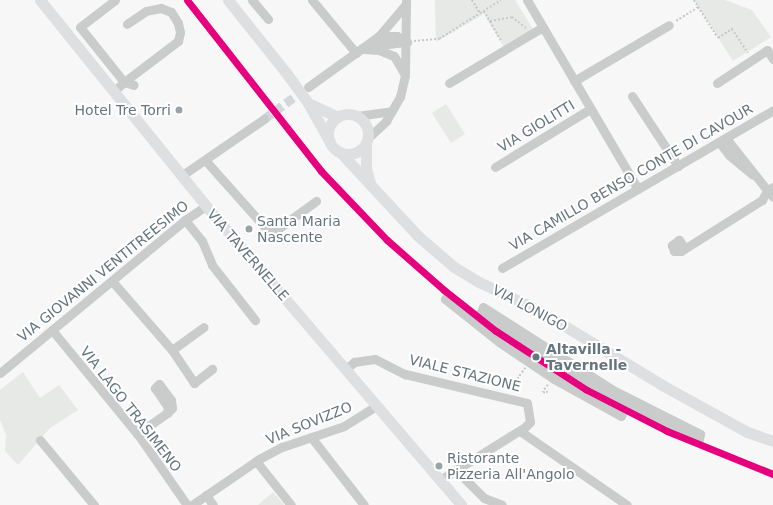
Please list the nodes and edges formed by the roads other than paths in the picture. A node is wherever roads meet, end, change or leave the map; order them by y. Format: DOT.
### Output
graph roads {
  1 [pos="40,0"];
  2 [pos="115,0"];
  3 [pos="228,0"];
  4 [pos="252,0"];
  5 [pos="312,0"];
  6 [pos="527,0"];
  7 [pos="406,2"];
  8 [pos="268,19"];
  9 [pos="127,24"];
  10 [pos="669,25"];
  11 [pos="543,27"];
  12 [pos="379,36"];
  13 [pos="407,42"];
  14 [pos="360,51"];
  15 [pos="773,59"];
  16 [pos="405,76"];
  17 [pos="574,81"];
  18 [pos="124,82"];
  19 [pos="449,83"];
  20 [pos="717,83"];
  21 [pos="134,85"];
  22 [pos="308,87"];
  23 [pos="114,91"];
  24 [pos="632,96"];
  25 [pos="308,103"];
  26 [pos="590,109"];
  27 [pos="773,110"];
  28 [pos="392,111"];
  29 [pos="357,116"];
  30 [pos="338,117"];
  31 [pos="264,119"];
  32 [pos="723,140"];
  33 [pos="367,141"];
  34 [pos="330,142"];
  35 [pos="340,152"];
  36 [pos="205,160"];
  37 [pos="678,166"];
  38 [pos="495,167"];
  39 [pos="181,176"];
  40 [pos="371,186"];
  41 [pos="638,189"];
  42 [pos="771,191"];
  43 [pos="316,201"];
  44 [pos="206,206"];
  45 [pos="185,220"];
  46 [pos="684,247"];
  47 [pos="502,268"];
  48 [pos="112,281"];
  49 [pos="445,299"];
  50 [pos="481,312"];
  51 [pos="255,320"];
  52 [pos="204,326"];
  53 [pos="52,330"];
  54 [pos="172,350"];
  55 [pos="212,369"];
  56 [pos="346,369"];
  57 [pos="0,373"];
  58 [pos="377,405"];
  59 [pos="167,414"];
  60 [pos="520,430"];
  61 [pos="137,434"];
  62 [pos="311,437"];
  63 [pos="40,440"];
  64 [pos="772,441"];
  65 [pos="256,461"];
  66 [pos="460,468"];
  67 [pos="441,482"];
  68 [pos="206,495"];
  69 [pos="94,505"];
  70 [pos="187,505"];
  71 [pos="192,505"];
  72 [pos="213,505"];
  73 [pos="291,505"];
  74 [pos="364,505"];
  75 [pos="453,505"];
  76 [pos="461,505"];
  77 [pos="502,505"];
  78 [pos="627,505"];
  1 -- 23 [label="main road, VIA TAVERNELLE"];
  2 -- 18 [label="street"];
  3 -- 25 [label="main road"];
  4 -- 8 [label="street"];
  5 -- 14 [label="street"];
  6 -- 11 [label="street"];
  7 -- 12 [label="street"];
  7 -- 13 [label="street"];
  9 -- 18 [label="street"];
  10 -- 17 [label="street"];
  11 -- 17 [label="street"];
  11 -- 19 [label="street"];
  12 -- 13 [label="street"];
  12 -- 14 [label="street"];
  13 -- 14 [label="street"];
  13 -- 16 [label="street"];
  14 -- 16 [label="street"];
  14 -- 22 [label="street"];
  15 -- 20 [label="street"];
  16 -- 28 [label="street"];
  17 -- 26 [label="street"];
  18 -- 21 [label="street"];
  18 -- 23 [label="street"];
  23 -- 39 [label="main road, VIA TAVERNELLE"];
  24 -- 37 [label="street"];
  25 -- 30 [label="main road"];
  25 -- 34 [label="main road"];
  26 -- 38 [label="street, VIA GIOLITTI"];
  26 -- 41 [label="street"];
  27 -- 32 [label="street, VIA CAMILLO BENSO CONTE DI CAVOUR"];
  28 -- 29 [label="street"];
  28 -- 33 [label="street"];
  29 -- 30 [label="main road"];
  29 -- 33 [label="main road"];
  30 -- 34 [label="main road"];
  31 -- 36 [label="street"];
  32 -- 37 [label="street, VIA CAMILLO BENSO CONTE DI CAVOUR"];
  32 -- 42 [label="street"];
  33 -- 35 [label="main road"];
  33 -- 40 [label="main road, VIA LONIGO"];
  34 -- 35 [label="main road"];
  35 -- 40 [label="main road, VIA LONIGO"];
  36 -- 39 [label="street"];
  36 -- 43 [label="street"];
  37 -- 41 [label="street, VIA CAMILLO BENSO CONTE DI CAVOUR"];
  39 -- 44 [label="main road, VIA TAVERNELLE"];
  40 -- 64 [label="main road, VIA LONIGO"];
  41 -- 47 [label="street, VIA CAMILLO BENSO CONTE DI CAVOUR"];
  42 -- 46 [label="street"];
  44 -- 45 [label="street, VIA GIOVANNI VENTITREESIMO"];
  44 -- 56 [label="main road, VIA TAVERNELLE"];
  45 -- 48 [label="street, VIA GIOVANNI VENTITREESIMO"];
  45 -- 51 [label="street"];
  48 -- 53 [label="street, VIA GIOVANNI VENTITREESIMO"];
  48 -- 54 [label="street"];
  49 -- 49 [label="street"];
  50 -- 50 [label="street"];
  52 -- 54 [label="street"];
  53 -- 57 [label="street, VIA GIOVANNI VENTITREESIMO"];
  53 -- 61 [label="street, VIA LAGO TRASIMENO"];
  54 -- 55 [label="street"];
  56 -- 58 [label="main road, VIA TAVERNELLE"];
  56 -- 60 [label="street, VIALE STAZIONE"];
  58 -- 62 [label="street, VIA SOVIZZO"];
  58 -- 67 [label="main road, VIA TAVERNELLE"];
  59 -- 61 [label="street"];
  60 -- 66 [label="street, VIALE STAZIONE"];
  60 -- 78 [label="street"];
  61 -- 70 [label="street, VIA LAGO TRASIMENO"];
  62 -- 65 [label="street, VIA SOVIZZO"];
  62 -- 74 [label="street"];
  63 -- 69 [label="street"];
  65 -- 68 [label="street, VIA SOVIZZO"];
  65 -- 73 [label="street"];
  66 -- 67 [label="street, VIALE STAZIONE"];
  66 -- 77 [label="street"];
  67 -- 75 [label="street"];
  67 -- 76 [label="main road, VIA TAVERNELLE"];
  68 -- 71 [label="street, VIA SOVIZZO"];
  68 -- 72 [label="street"];
}
